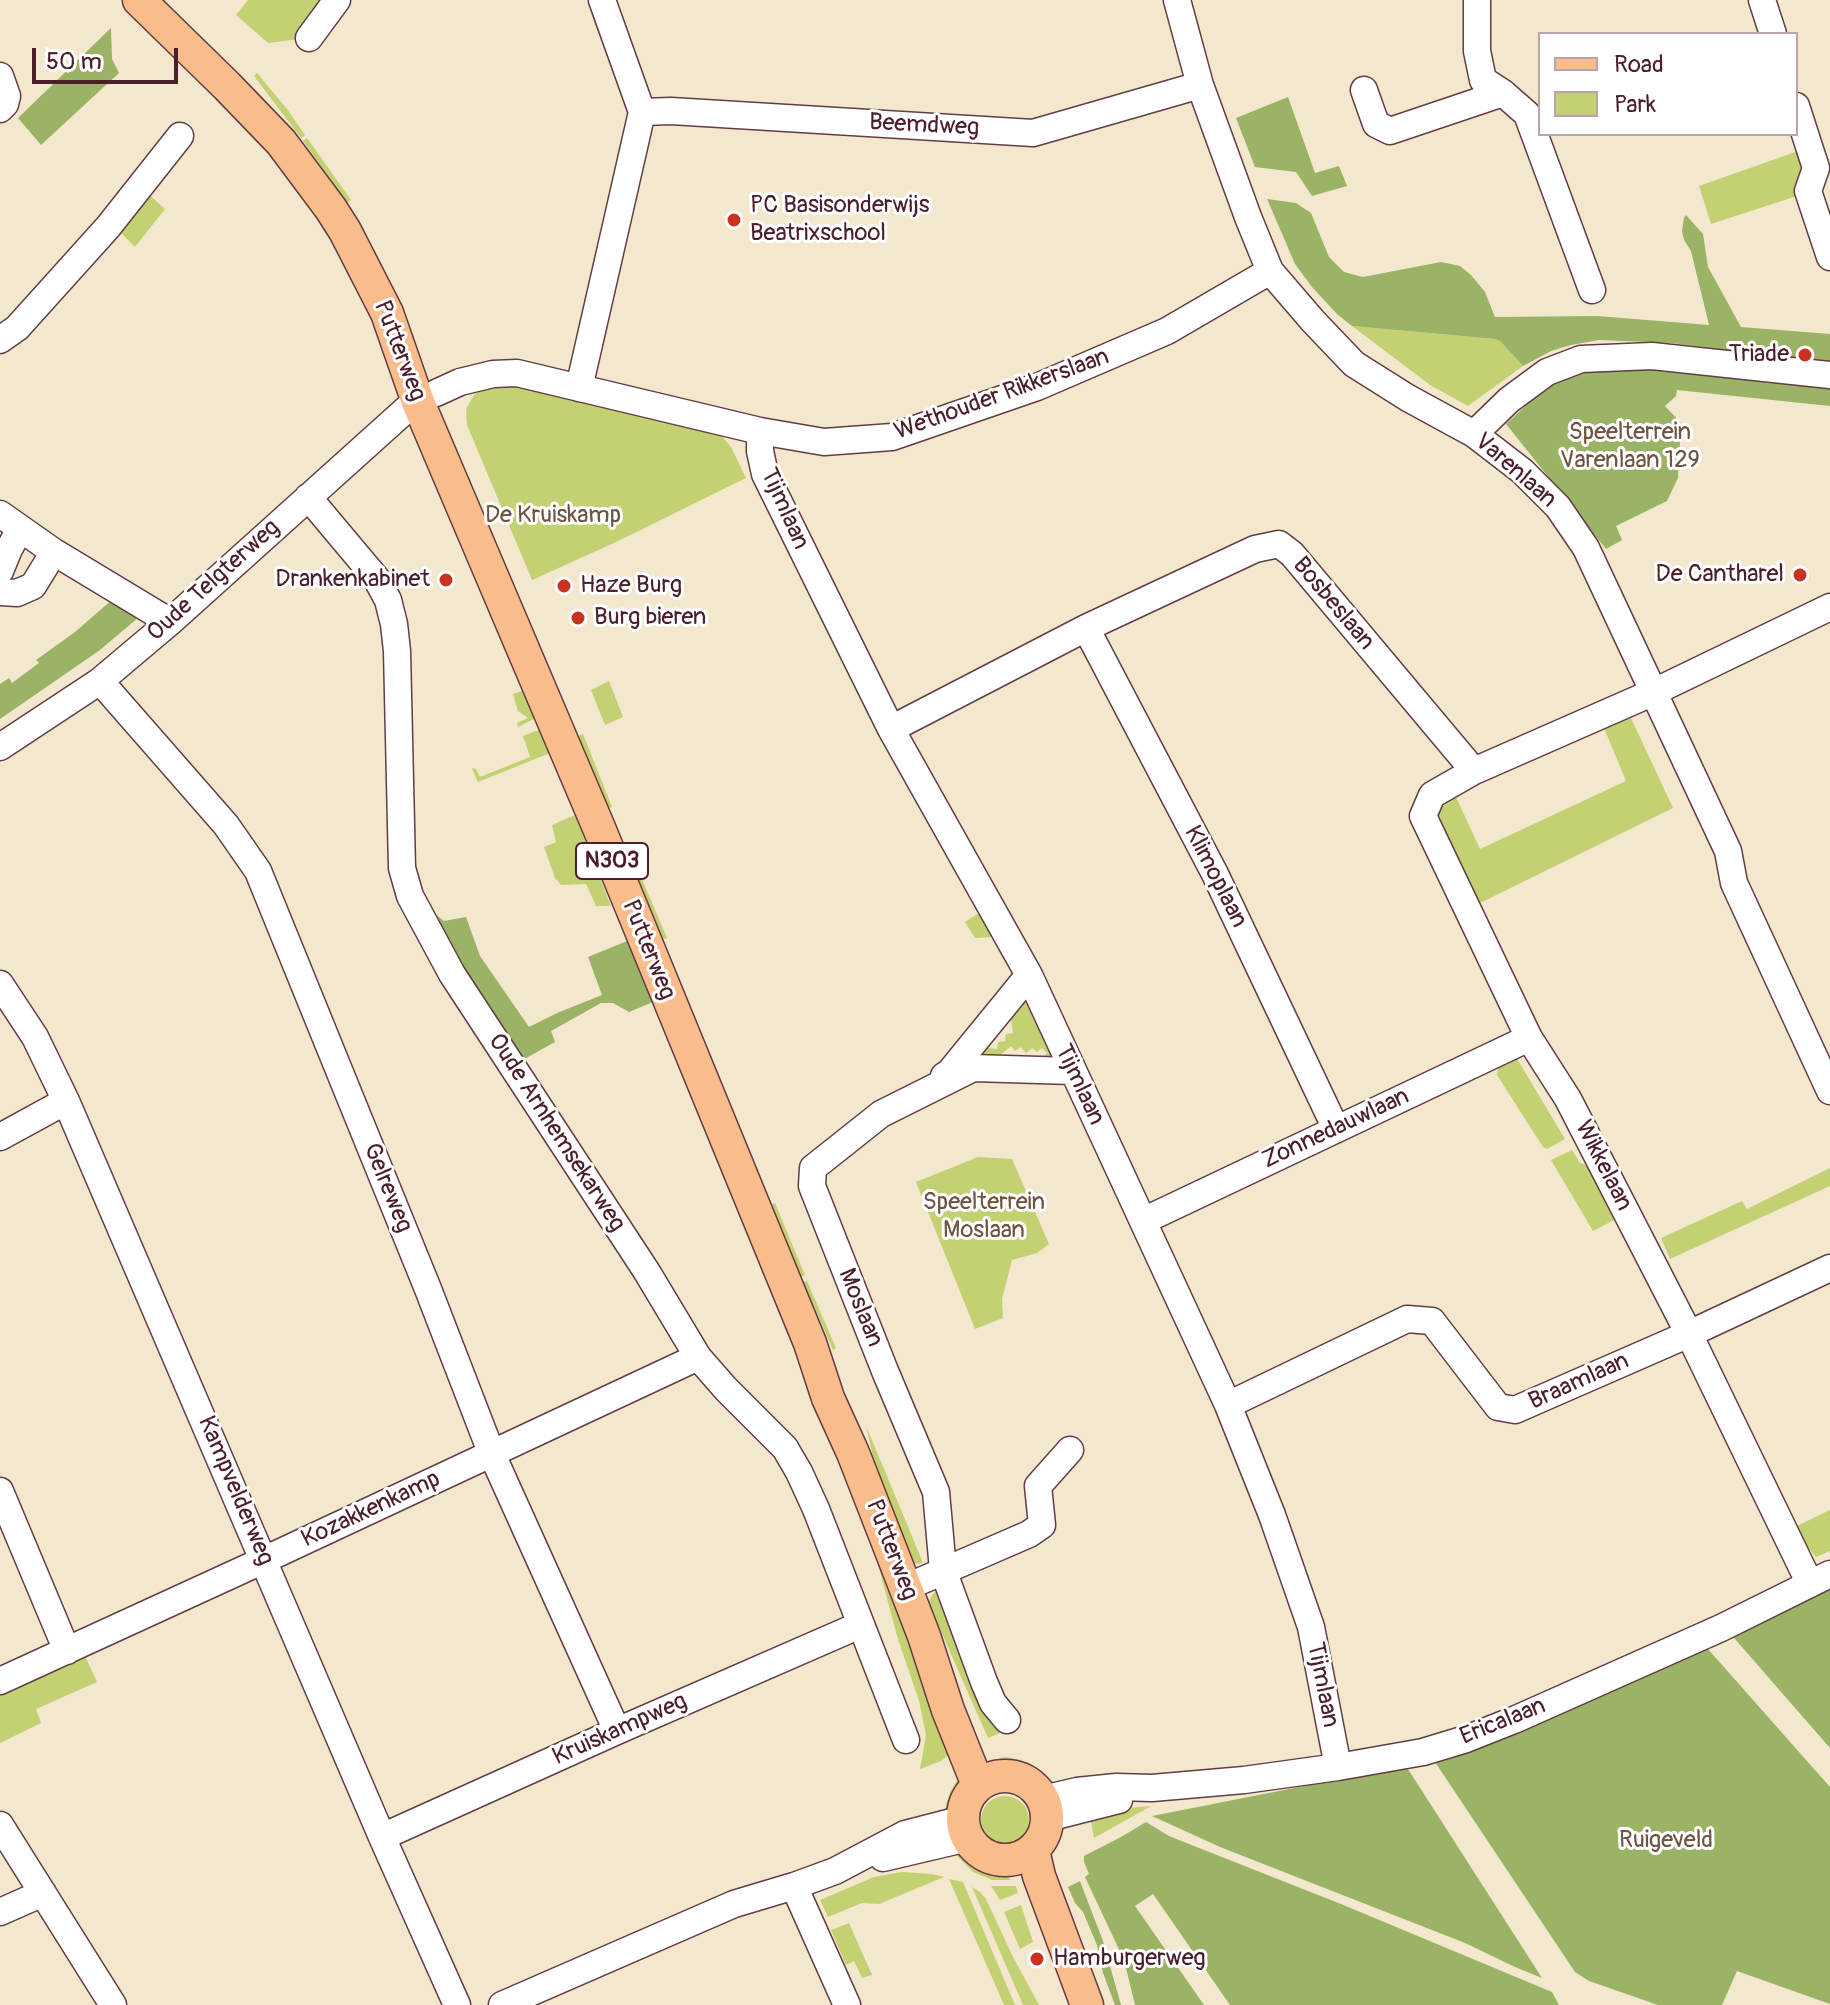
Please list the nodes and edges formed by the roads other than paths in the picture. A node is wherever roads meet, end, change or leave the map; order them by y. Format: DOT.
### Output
graph roads {
  1 [pos="139,0"];
  2 [pos="157,0"];
  3 [pos="337,0"];
  4 [pos="602,0"];
  5 [pos="1177,0"];
  6 [pos="1477,0"];
  7 [pos="1762,0"];
  8 [pos="1772,32"];
  9 [pos="309,38"];
  10 [pos="0,76"];
  11 [pos="1200,85"];
  12 [pos="1364,90"];
  13 [pos="1503,93"];
  14 [pos="0,109"];
  15 [pos="1798,111"];
  16 [pos="642,112"];
  17 [pos="1534,112"];
  18 [pos="180,136"];
  19 [pos="1542,136"];
  20 [pos="1823,169"];
  21 [pos="1830,257"];
  22 [pos="1270,271"];
  23 [pos="1592,290"];
  24 [pos="0,340"];
  25 [pos="1830,375"];
  26 [pos="579,388"];
  27 [pos="427,398"];
  28 [pos="760,431"];
  29 [pos="1474,434"];
  30 [pos="308,497"];
  31 [pos="10,522"];
  32 [pos="54,552"];
  33 [pos="0,571"];
  34 [pos="0,592"];
  35 [pos="1830,607"];
  36 [pos="170,622"];
  37 [pos="1086,628"];
  38 [pos="100,681"];
  39 [pos="1654,692"];
  40 [pos="891,729"];
  41 [pos="0,747"];
  42 [pos="1474,771"];
  43 [pos="1029,975"];
  44 [pos="0,984"];
  45 [pos="1529,1038"];
  46 [pos="1072,1071"];
  47 [pos="1830,1091"];
  48 [pos="919,1095"];
  49 [pos="66,1101"];
  50 [pos="1336,1129"];
  51 [pos="0,1137"];
  52 [pos="1143,1221"];
  53 [pos="1830,1268"];
  54 [pos="1689,1334"];
  55 [pos="698,1357"];
  56 [pos="1228,1405"];
  57 [pos="1070,1450"];
  58 [pos="491,1452"];
  59 [pos="0,1491"];
  60 [pos="264,1560"];
  61 [pos="929,1576"];
  62 [pos="1820,1579"];
  63 [pos="860,1625"];
  64 [pos="67,1651"];
  65 [pos="0,1681"];
  66 [pos="1007,1720"];
  67 [pos="617,1731"];
  68 [pos="906,1740"];
  69 [pos="1338,1767"];
  70 [pos="988,1780"];
  71 [pos="1045,1808"];
  72 [pos="0,1825"];
  73 [pos="965,1829"];
  74 [pos="382,1837"];
  75 [pos="1022,1855"];
  76 [pos="794,1886"];
  77 [pos="43,1893"];
  78 [pos="0,1912"];
  79 [pos="113,2005"];
  80 [pos="457,2005"];
  81 [pos="502,2005"];
  82 [pos="847,2005"];
  83 [pos="1085,2005"];
  1 -- 27 [label="main road, Putterweg / N303"];
  2 -- 27 [label="main road, Putterweg / N303"];
  3 -- 9 [label="street"];
  4 -- 16 [label="street"];
  5 -- 11 [label="street, Varenlaan"];
  6 -- 13 [label="street"];
  7 -- 8 [label="street"];
  10 -- 14 [label="street"];
  11 -- 16 [label="street, Beemdweg"];
  11 -- 22 [label="street, Varenlaan"];
  12 -- 13 [label="street"];
  13 -- 17 [label="street"];
  15 -- 20 [label="street"];
  16 -- 26 [label="street"];
  18 -- 24 [label="street"];
  19 -- 23 [label="street"];
  20 -- 21 [label="street"];
  22 -- 28 [label="street, Wethouder Rikkerslaan"];
  22 -- 29 [label="street, Varenlaan"];
  25 -- 29 [label="street"];
  26 -- 27 [label="street, Wethouder Rikkerslaan"];
  26 -- 28 [label="street, Wethouder Rikkerslaan"];
  27 -- 30 [label="street, Oude Telgterweg"];
  27 -- 61 [label="main road, Putterweg / N303"];
  27 -- 70 [label="main road, Putterweg / N303"];
  28 -- 40 [label="street, Tijmlaan"];
  29 -- 39 [label="street, Varenlaan"];
  30 -- 36 [label="street, Oude Telgterweg"];
  30 -- 55 [label="street, Oude Arnhemsekarweg"];
  31 -- 32 [label="street"];
  31 -- 33 [label="street"];
  32 -- 34 [label="street"];
  32 -- 36 [label="street"];
  35 -- 39 [label="street"];
  36 -- 38 [label="street, Oude Telgterweg"];
  37 -- 40 [label="street, Bosbeslaan"];
  37 -- 42 [label="street, Bosbeslaan"];
  37 -- 50 [label="street, Klimoplaan"];
  38 -- 41 [label="street, Oude Telgterweg"];
  38 -- 58 [label="street, Gelreweg"];
  39 -- 42 [label="street"];
  39 -- 47 [label="street, Varenlaan"];
  40 -- 43 [label="street, Tijmlaan"];
  42 -- 45 [label="street, Wikkelaan"];
  43 -- 46 [label="street, Tijmlaan"];
  43 -- 48 [label="street, Moslaan"];
  44 -- 49 [label="street, Kampvelderweg"];
  45 -- 50 [label="street, Zonnedauwlaan"];
  45 -- 54 [label="street, Wikkelaan"];
  46 -- 48 [label="street, Moslaan"];
  46 -- 52 [label="street, Tijmlaan"];
  48 -- 61 [label="street, Moslaan"];
  49 -- 51 [label="street"];
  49 -- 60 [label="street, Kampvelderweg"];
  50 -- 52 [label="street, Zonnedauwlaan"];
  52 -- 56 [label="street, Tijmlaan"];
  53 -- 54 [label="street, Braamlaan"];
  54 -- 56 [label="street, Braamlaan"];
  54 -- 62 [label="street, Wikkelaan"];
  55 -- 58 [label="street, Kozakkenkamp"];
  55 -- 63 [label="street, Oude Arnhemsekarweg"];
  56 -- 69 [label="street, Tijmlaan"];
  57 -- 61 [label="street"];
  58 -- 60 [label="street, Kozakkenkamp"];
  58 -- 67 [label="street, Gelreweg"];
  59 -- 64 [label="street"];
  60 -- 64 [label="street, Kozakkenkamp"];
  60 -- 74 [label="street, Kampvelderweg"];
  61 -- 66 [label="street, Moslaan"];
  61 -- 70 [label="main road, Putterweg / N303"];
  62 -- 69 [label="street, Ericalaan"];
  63 -- 67 [label="street, Kruiskampweg"];
  63 -- 68 [label="street, Oude Arnhemsekarweg"];
  64 -- 65 [label="street, Kozakkenkamp"];
  67 -- 74 [label="street, Kruiskampweg"];
  69 -- 71 [label="street, Ericalaan"];
  70 -- 71 [label="main road"];
  70 -- 73 [label="main road"];
  71 -- 75 [label="main road"];
  72 -- 77 [label="street"];
  73 -- 75 [label="main road"];
  73 -- 76 [label="street"];
  74 -- 80 [label="street, Kampvelderweg"];
  75 -- 83 [label="main road"];
  76 -- 81 [label="street"];
  76 -- 82 [label="street"];
  77 -- 78 [label="street"];
  77 -- 79 [label="street"];
}
